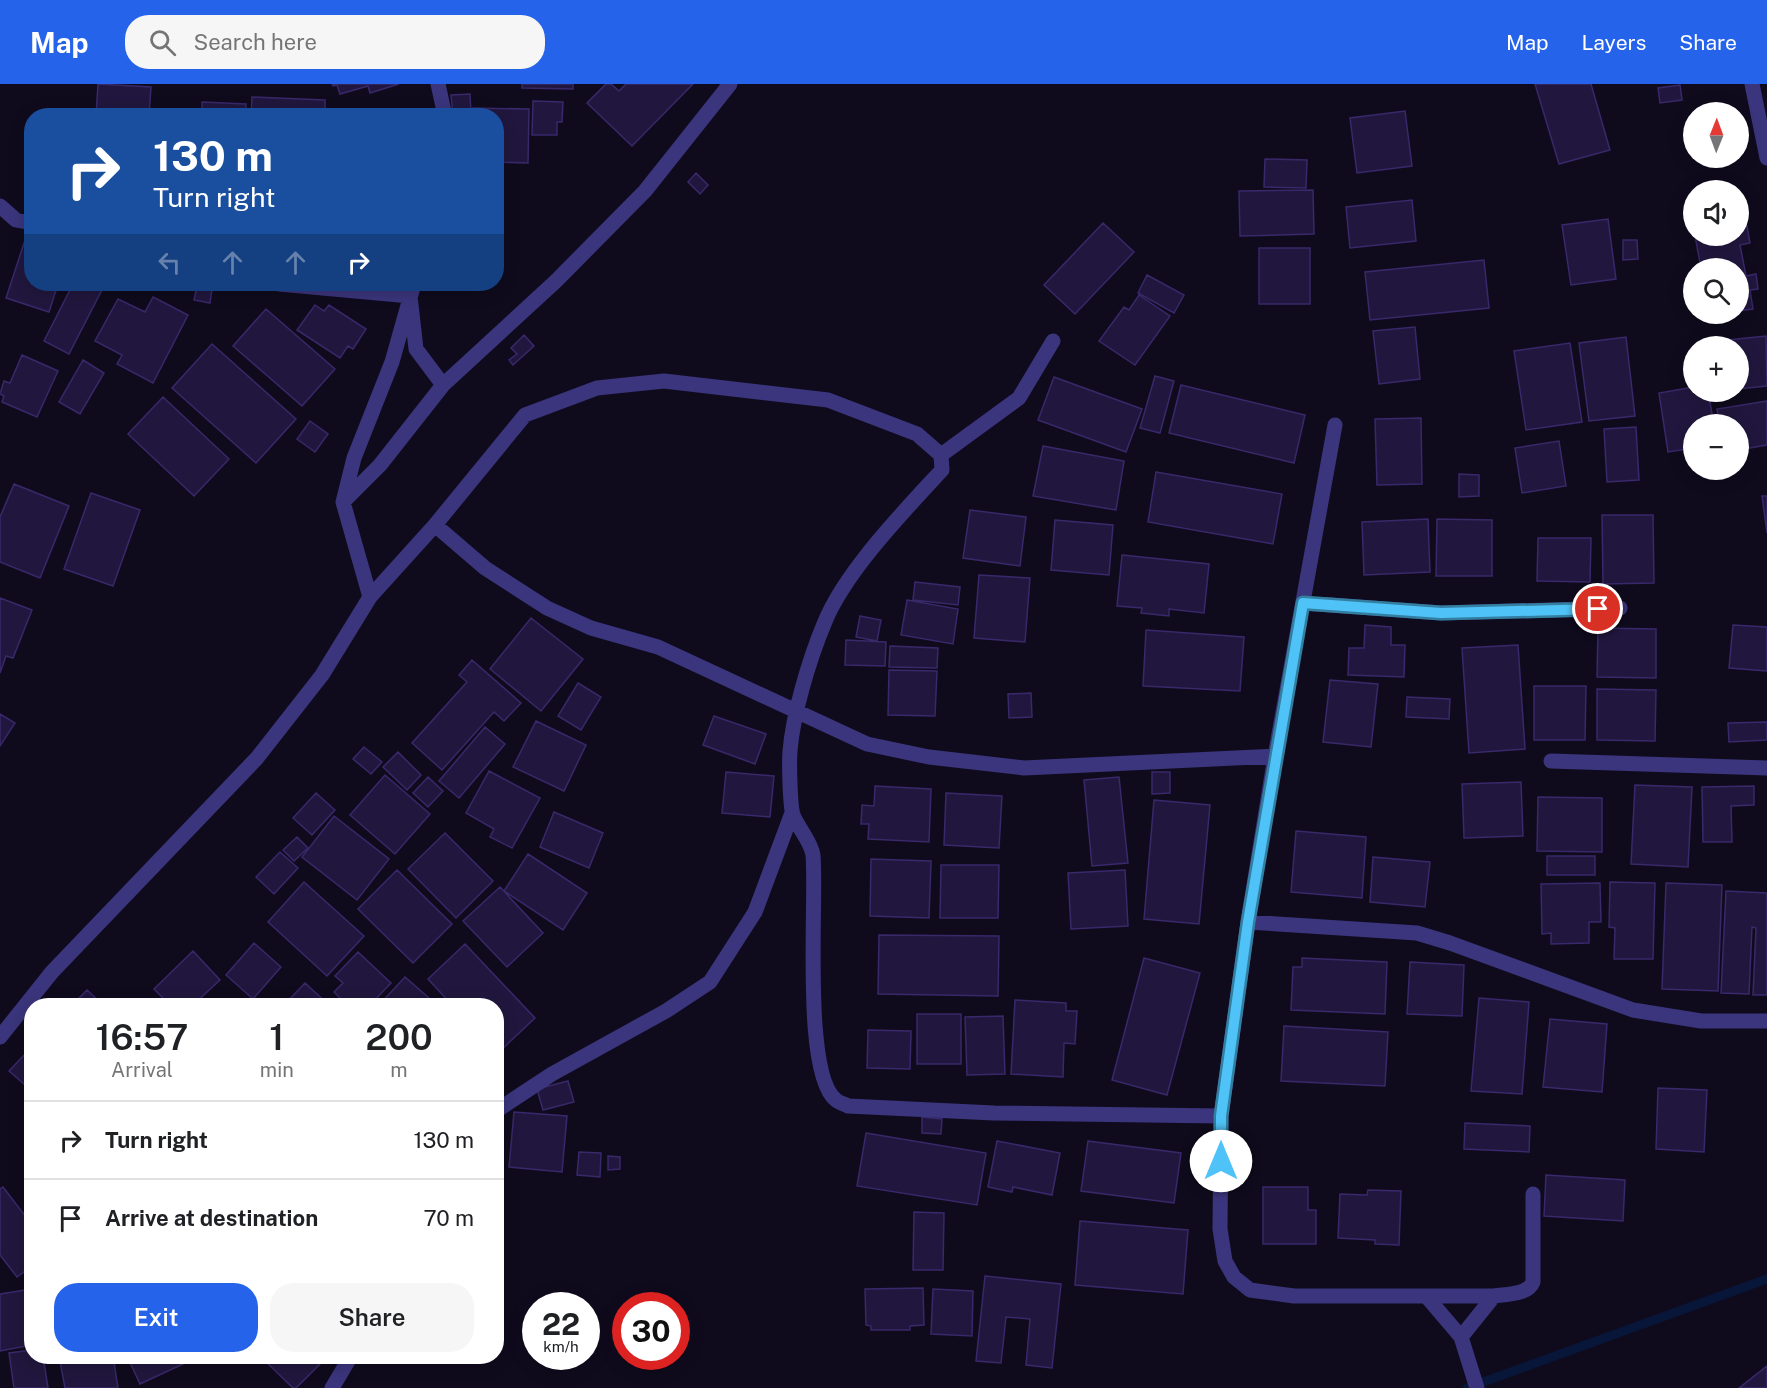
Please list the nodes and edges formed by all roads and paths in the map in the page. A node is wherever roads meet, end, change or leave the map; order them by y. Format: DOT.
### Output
graph roads {
  1 [pos="438,84"];
  2 [pos="730,84"];
  3 [pos="1752,84"];
  4 [pos="443,108"];
  5 [pos="1767,158"];
  6 [pos="0,206"];
  7 [pos="24,221"];
  8 [pos="412,291"];
  9 [pos="412,291"];
  10 [pos="1053,341"];
  11 [pos="443,385"];
  12 [pos="1335,425"];
  13 [pos="941,455"];
  14 [pos="344,502"];
  15 [pos="435,525"];
  16 [pos="370,597"];
  17 [pos="1303,603"];
  18 [pos="1620,608"];
  19 [pos="797,714"];
  20 [pos="1275,756"];
  21 [pos="1551,761"];
  22 [pos="1767,768"];
  23 [pos="792,813"];
  24 [pos="1248,922"];
  25 [pos="31,998"];
  26 [pos="24,1006"];
  27 [pos="1767,1021"];
  28 [pos="0,1036"];
  29 [pos="504,1106"];
  30 [pos="1221,1116"];
  31 [pos="1533,1194"];
  32 [pos="1426,1296"];
  33 [pos="1494,1296"];
  34 [pos="1461,1337"];
  35 [pos="346,1364"];
  36 [pos="332,1388"];
  37 [pos="1477,1388"];
  1 -- 4 [label="street"];
  2 -- 11 [label="street"];
  3 -- 5 [label="street"];
  6 -- 7 [label="street"];
  8 -- 11 [label="street"];
  9 -- 14 [label="street"];
  10 -- 13 [label="street"];
  11 -- 14 [label="street"];
  12 -- 17 [label="street"];
  13 -- 15 [label="street"];
  13 -- 19 [label="street"];
  14 -- 16 [label="street"];
  15 -- 16 [label="street"];
  15 -- 19 [label="street"];
  16 -- 25 [label="street"];
  17 -- 18 [label="street"];
  17 -- 20 [label="street"];
  19 -- 20 [label="street"];
  19 -- 23 [label="street"];
  20 -- 24 [label="street"];
  21 -- 22 [label="street"];
  23 -- 29 [label="street"];
  23 -- 30 [label="street"];
  24 -- 27 [label="street"];
  24 -- 30 [label="street"];
  26 -- 28 [label="street"];
  30 -- 32 [label="street"];
  31 -- 33 [label="street"];
  32 -- 33 [label="street"];
  32 -- 34 [label="street"];
  33 -- 34 [label="street"];
  34 -- 37 [label="street"];
  35 -- 36 [label="street"];
}
